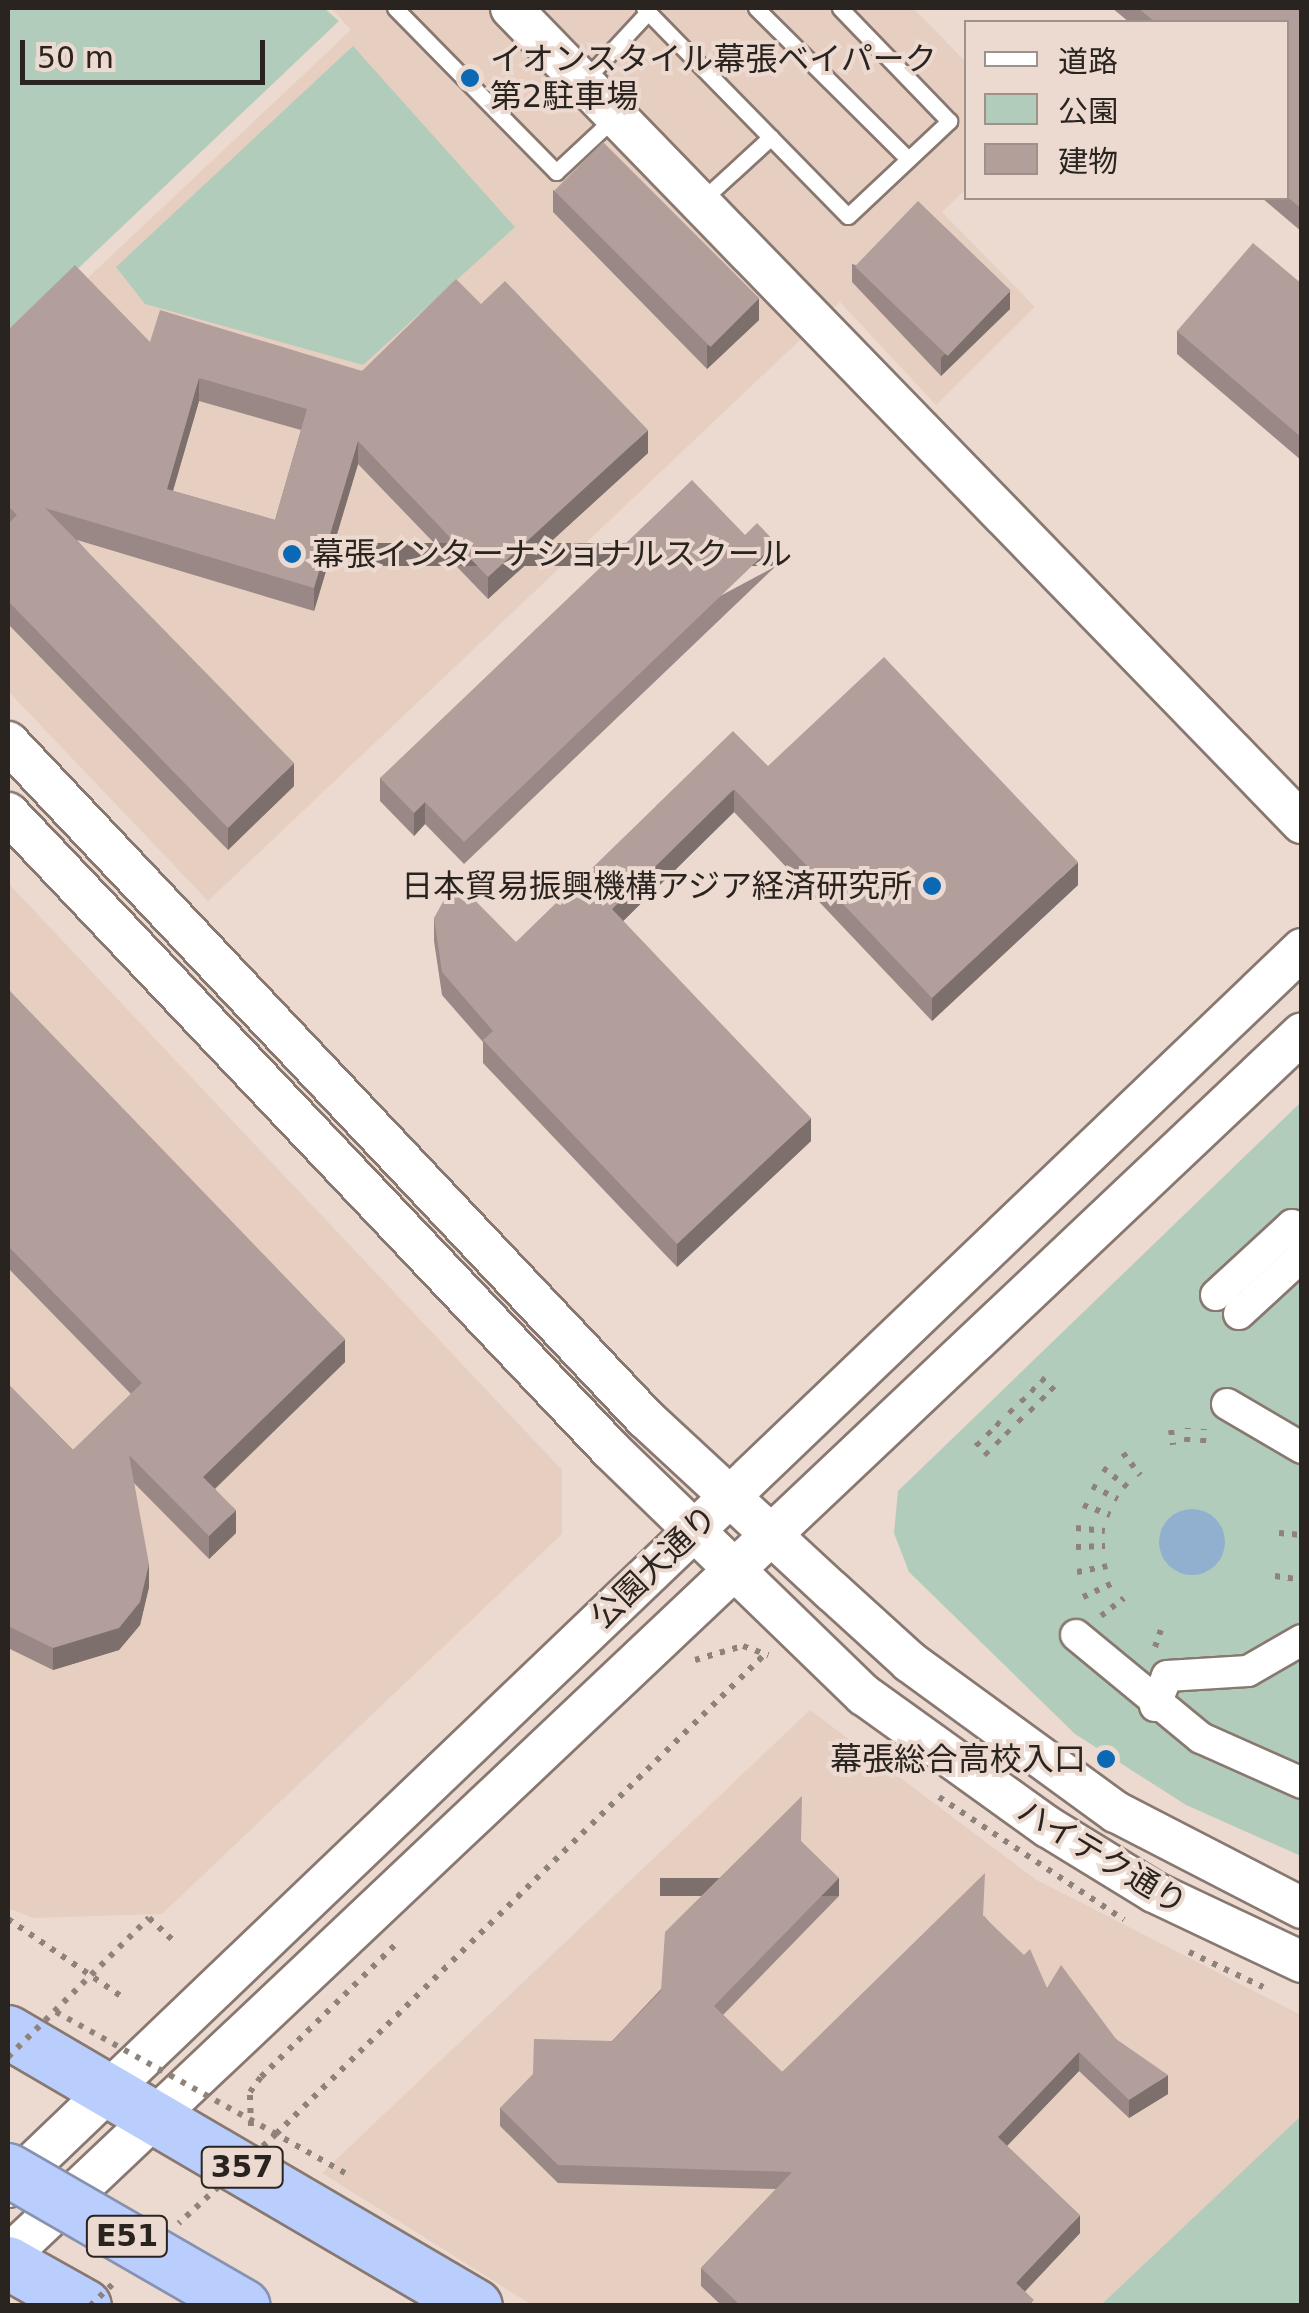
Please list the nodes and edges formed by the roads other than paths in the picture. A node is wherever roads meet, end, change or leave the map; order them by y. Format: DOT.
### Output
graph roads {
  1 [pos="395,8"];
  2 [pos="511,8"];
  3 [pos="756,8"];
  4 [pos="840,8"];
  5 [pos="646,10"];
  6 [pos="582,82"];
  7 [pos="616,116"];
  8 [pos="771,137"];
  9 [pos="908,159"];
  10 [pos="700,202"];
  11 [pos="8,742"];
  12 [pos="8,813"];
  13 [pos="1302,824"];
  14 [pos="1302,950"];
  15 [pos="1302,1032"];
  16 [pos="1302,1235"];
  17 [pos="1302,1256"];
  18 [pos="1226,1404"];
  19 [pos="1301,1446"];
  20 [pos="728,1496"];
  21 [pos="693,1530"];
  22 [pos="770,1535"];
  23 [pos="734,1570"];
  24 [pos="1086,1627"];
  25 [pos="1302,1640"];
  26 [pos="1154,1706"];
  27 [pos="1302,1783"];
  28 [pos="1302,1908"];
  29 [pos="1302,1962"];
  30 [pos="8,2032"];
  31 [pos="110,2088"];
  32 [pos="158,2117"];
  33 [pos="8,2170"];
  34 [pos="8,2187"];
  35 [pos="8,2260"];
  36 [pos="85,2306"];
  37 [pos="244,2306"];
  38 [pos="476,2306"];
  1 -- 7 [label="lane"];
  2 -- 6 [label="street"];
  3 -- 9 [label="lane"];
  4 -- 9 [label="lane"];
  5 -- 6 [label="lane"];
  5 -- 8 [label="lane"];
  6 -- 7 [label="street"];
  7 -- 10 [label="street"];
  8 -- 9 [label="lane"];
  8 -- 10 [label="lane"];
  10 -- 13 [label="street"];
  11 -- 20 [label="street, ハイテク通り"];
  12 -- 21 [label="street, ハイテク通り"];
  14 -- 20 [label="street, 公園大通り"];
  15 -- 22 [label="street, 公園大通り"];
  16 -- 17 [label="street"];
  18 -- 19 [label="street"];
  20 -- 21 [label="street, 公園大通り"];
  20 -- 22 [label="street, ハイテク通り"];
  21 -- 23 [label="street, ハイテク通り"];
  21 -- 31 [label="street, 公園大通り"];
  22 -- 23 [label="street, 公園大通り"];
  22 -- 28 [label="street, ハイテク通り"];
  23 -- 29 [label="street, ハイテク通り"];
  23 -- 32 [label="street, 公園大通り"];
  24 -- 26 [label="street"];
  25 -- 26 [label="street"];
  26 -- 27 [label="street"];
  30 -- 31 [label="highway, 357"];
  31 -- 32 [label="highway, 357"];
  31 -- 34 [label="street, 公園大通り"];
  32 -- 35 [label="street, 公園大通り"];
  32 -- 38 [label="highway, 357"];
  33 -- 37 [label="highway, E51, bridge"];
  35 -- 36 [label="highway, E51"];
}
